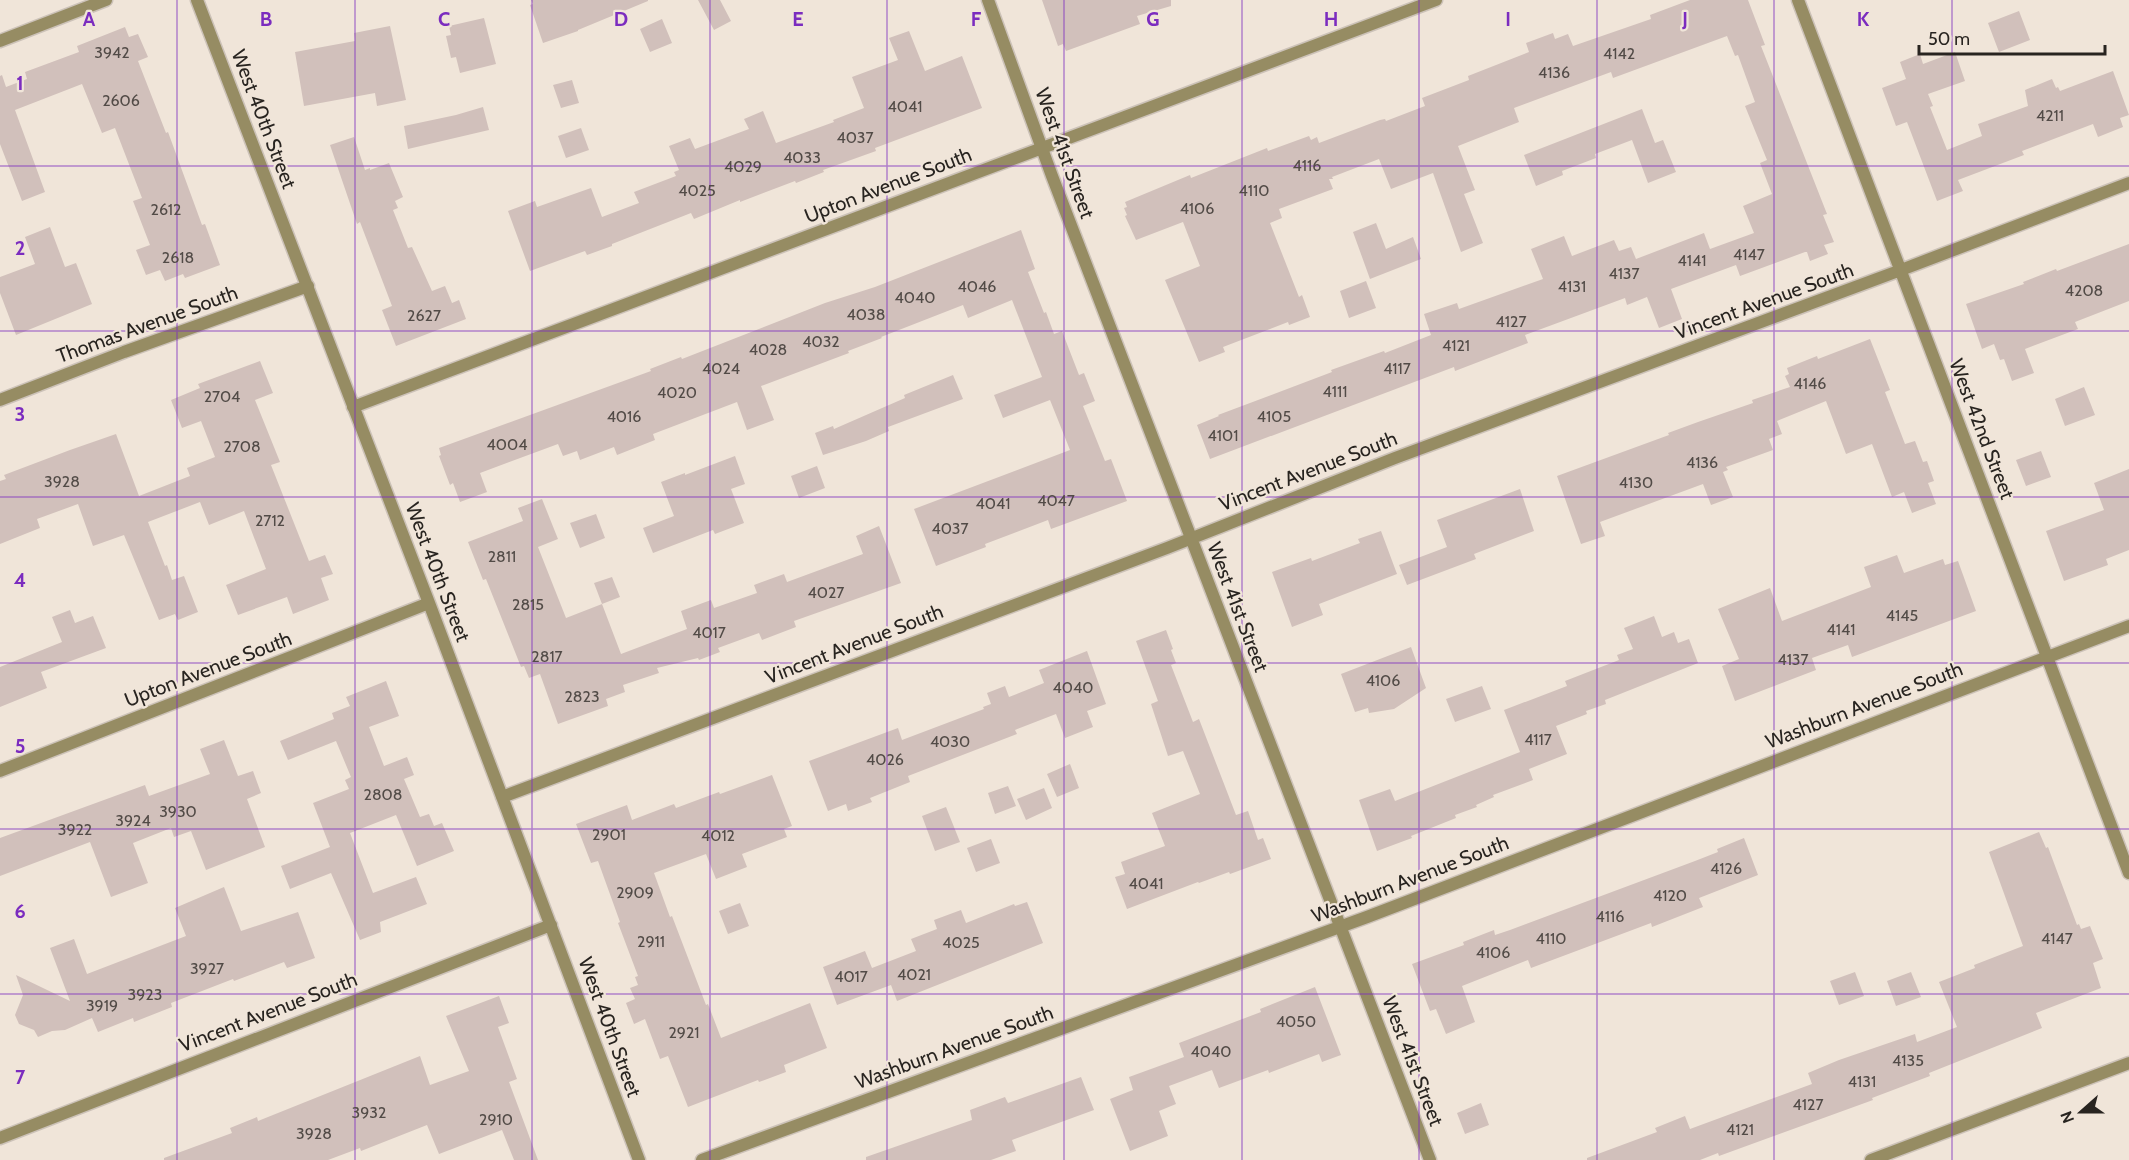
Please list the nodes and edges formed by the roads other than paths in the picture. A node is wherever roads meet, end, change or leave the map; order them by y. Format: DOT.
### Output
graph roads {
  1 [pos="106,0"];
  2 [pos="197,0"];
  3 [pos="988,0"];
  4 [pos="1436,0"];
  5 [pos="1798,0"];
  6 [pos="0,41"];
  7 [pos="1043,148"];
  8 [pos="2129,183"];
  9 [pos="1901,270"];
  10 [pos="308,286"];
  11 [pos="0,400"];
  12 [pos="353,408"];
  13 [pos="1191,538"];
  14 [pos="429,603"];
  15 [pos="2129,626"];
  16 [pos="2047,657"];
  17 [pos="0,771"];
  18 [pos="502,797"];
  19 [pos="2129,873"];
  20 [pos="551,925"];
  21 [pos="1340,927"];
  22 [pos="2129,1063"];
  23 [pos="0,1138"];
  24 [pos="639,1160"];
  25 [pos="702,1160"];
  26 [pos="1430,1160"];
  27 [pos="1871,1160"];
  1 -- 6 [label="street"];
  2 -- 10 [label="street, West 40th Street"];
  3 -- 7 [label="street, West 41st Street"];
  4 -- 7 [label="street, Upton Avenue South"];
  5 -- 9 [label="street, West 42nd Street"];
  7 -- 12 [label="street, Upton Avenue South"];
  7 -- 13 [label="street, West 41st Street"];
  8 -- 9 [label="street, Vincent Avenue South"];
  9 -- 13 [label="street, Vincent Avenue South"];
  9 -- 16 [label="street, West 42nd Street"];
  10 -- 11 [label="street, Thomas Avenue South"];
  10 -- 12 [label="street, West 40th Street"];
  12 -- 14 [label="street, West 40th Street"];
  13 -- 18 [label="street, Vincent Avenue South"];
  13 -- 21 [label="street, West 41st Street"];
  14 -- 17 [label="street, Upton Avenue South"];
  14 -- 18 [label="street, West 40th Street"];
  15 -- 16 [label="street, Washburn Avenue South"];
  16 -- 19 [label="street, West 42nd Street"];
  16 -- 21 [label="street, Washburn Avenue South"];
  18 -- 20 [label="street, West 40th Street"];
  20 -- 23 [label="street, Vincent Avenue South"];
  20 -- 24 [label="street, West 40th Street"];
  21 -- 25 [label="street, Washburn Avenue South"];
  21 -- 26 [label="street, West 41st Street"];
  22 -- 27 [label="street"];
}
